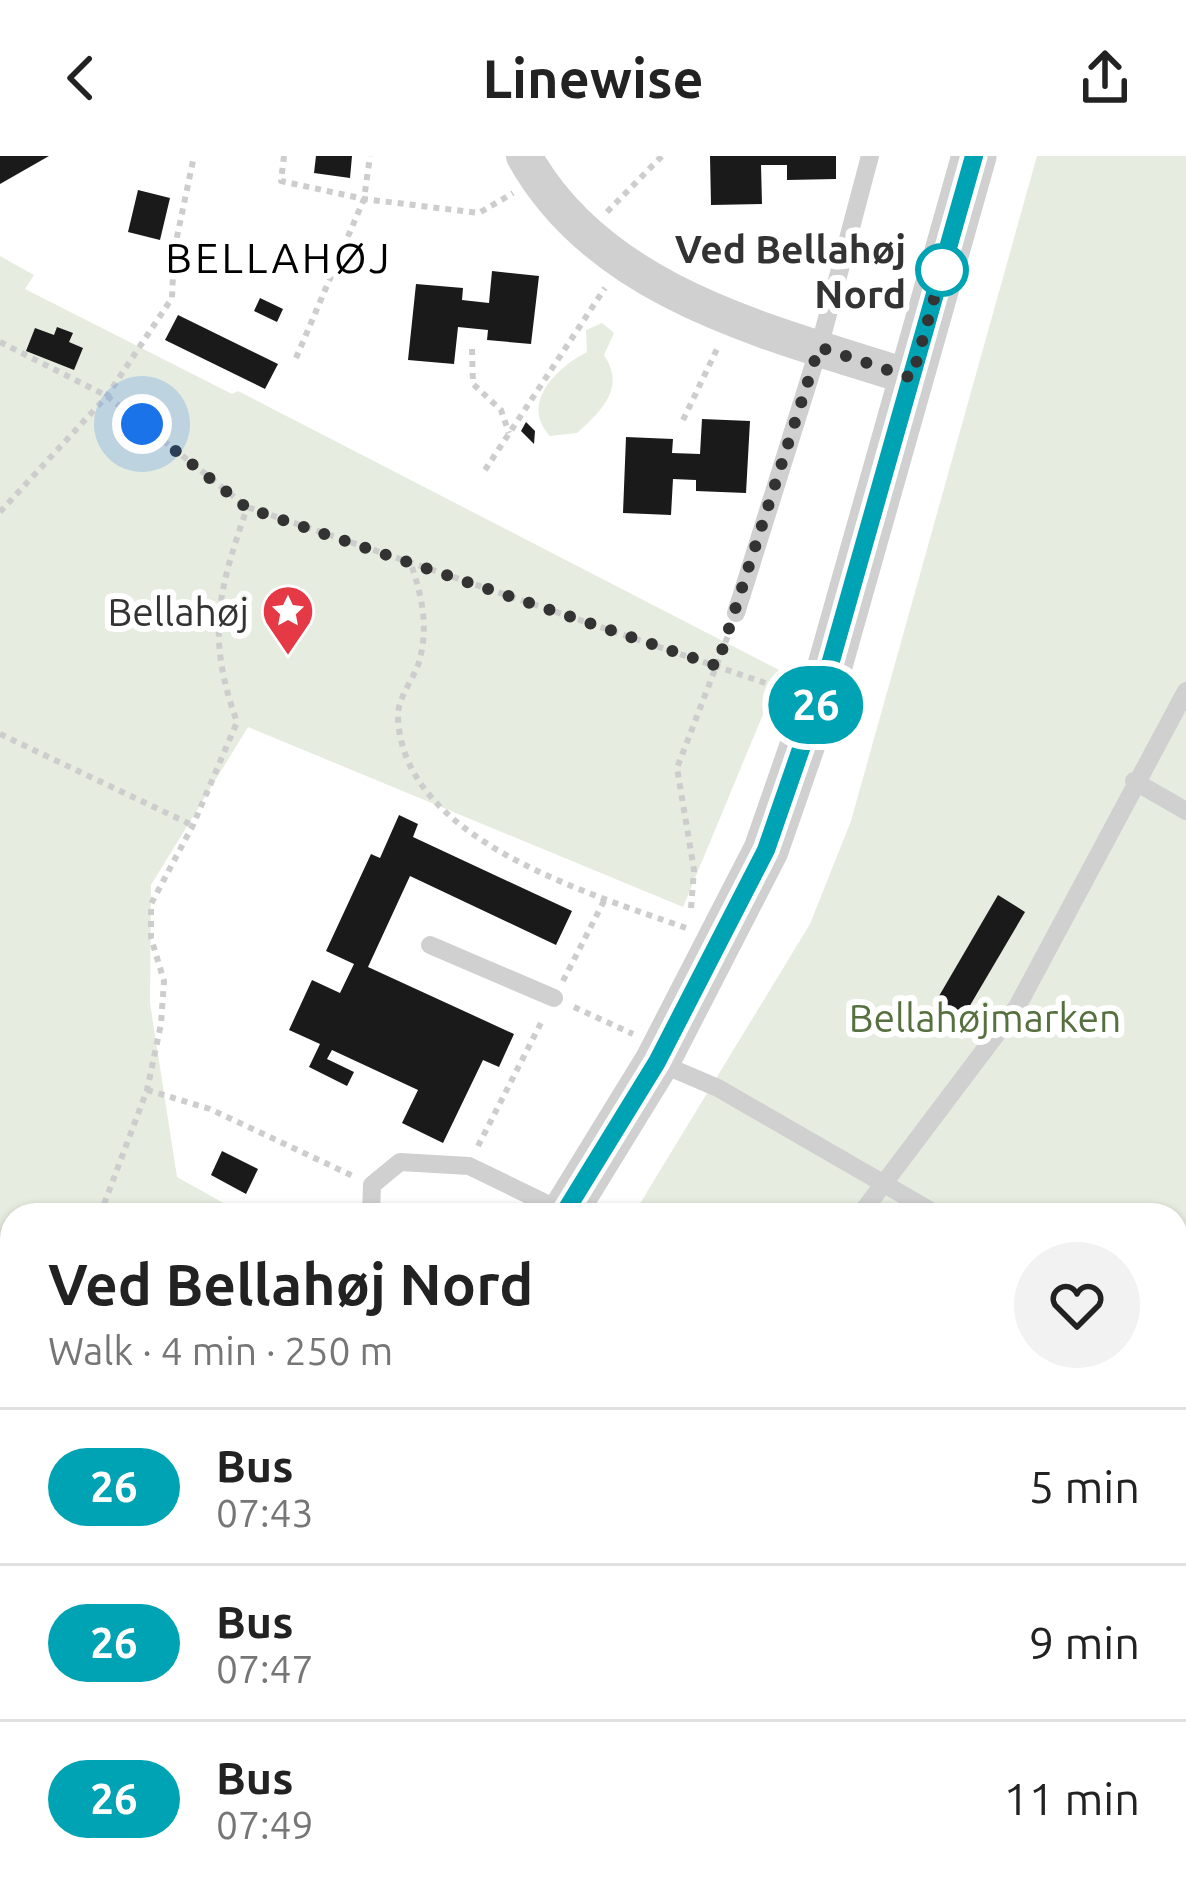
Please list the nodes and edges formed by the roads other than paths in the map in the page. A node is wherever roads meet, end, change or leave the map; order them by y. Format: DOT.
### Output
graph roads {
  1 [pos="870,156"];
  2 [pos="974,156"];
  3 [pos="530,167"];
  4 [pos="819,347"];
  5 [pos="912,378"];
  6 [pos="736,613"];
  7 [pos="1186,691"];
  8 [pos="1134,781"];
  9 [pos="1186,811"];
  10 [pos="430,945"];
  11 [pos="554,998"];
  12 [pos="657,1062"];
  13 [pos="880,1184"];
  14 [pos="371,1203"];
  15 [pos="542,1203"];
  16 [pos="571,1203"];
  17 [pos="868,1203"];
  18 [pos="916,1203"];
  1 -- 4 [label="lane"];
  2 -- 5 [label="street"];
  3 -- 4 [label="street"];
  4 -- 5 [label="street"];
  4 -- 6 [label="lane"];
  5 -- 12 [label="street"];
  7 -- 8 [label="lane"];
  8 -- 9 [label="lane"];
  8 -- 13 [label="lane"];
  10 -- 11 [label="lane"];
  12 -- 13 [label="lane"];
  12 -- 16 [label="street"];
  13 -- 17 [label="lane"];
  13 -- 18 [label="lane"];
  14 -- 15 [label="lane"];
}
